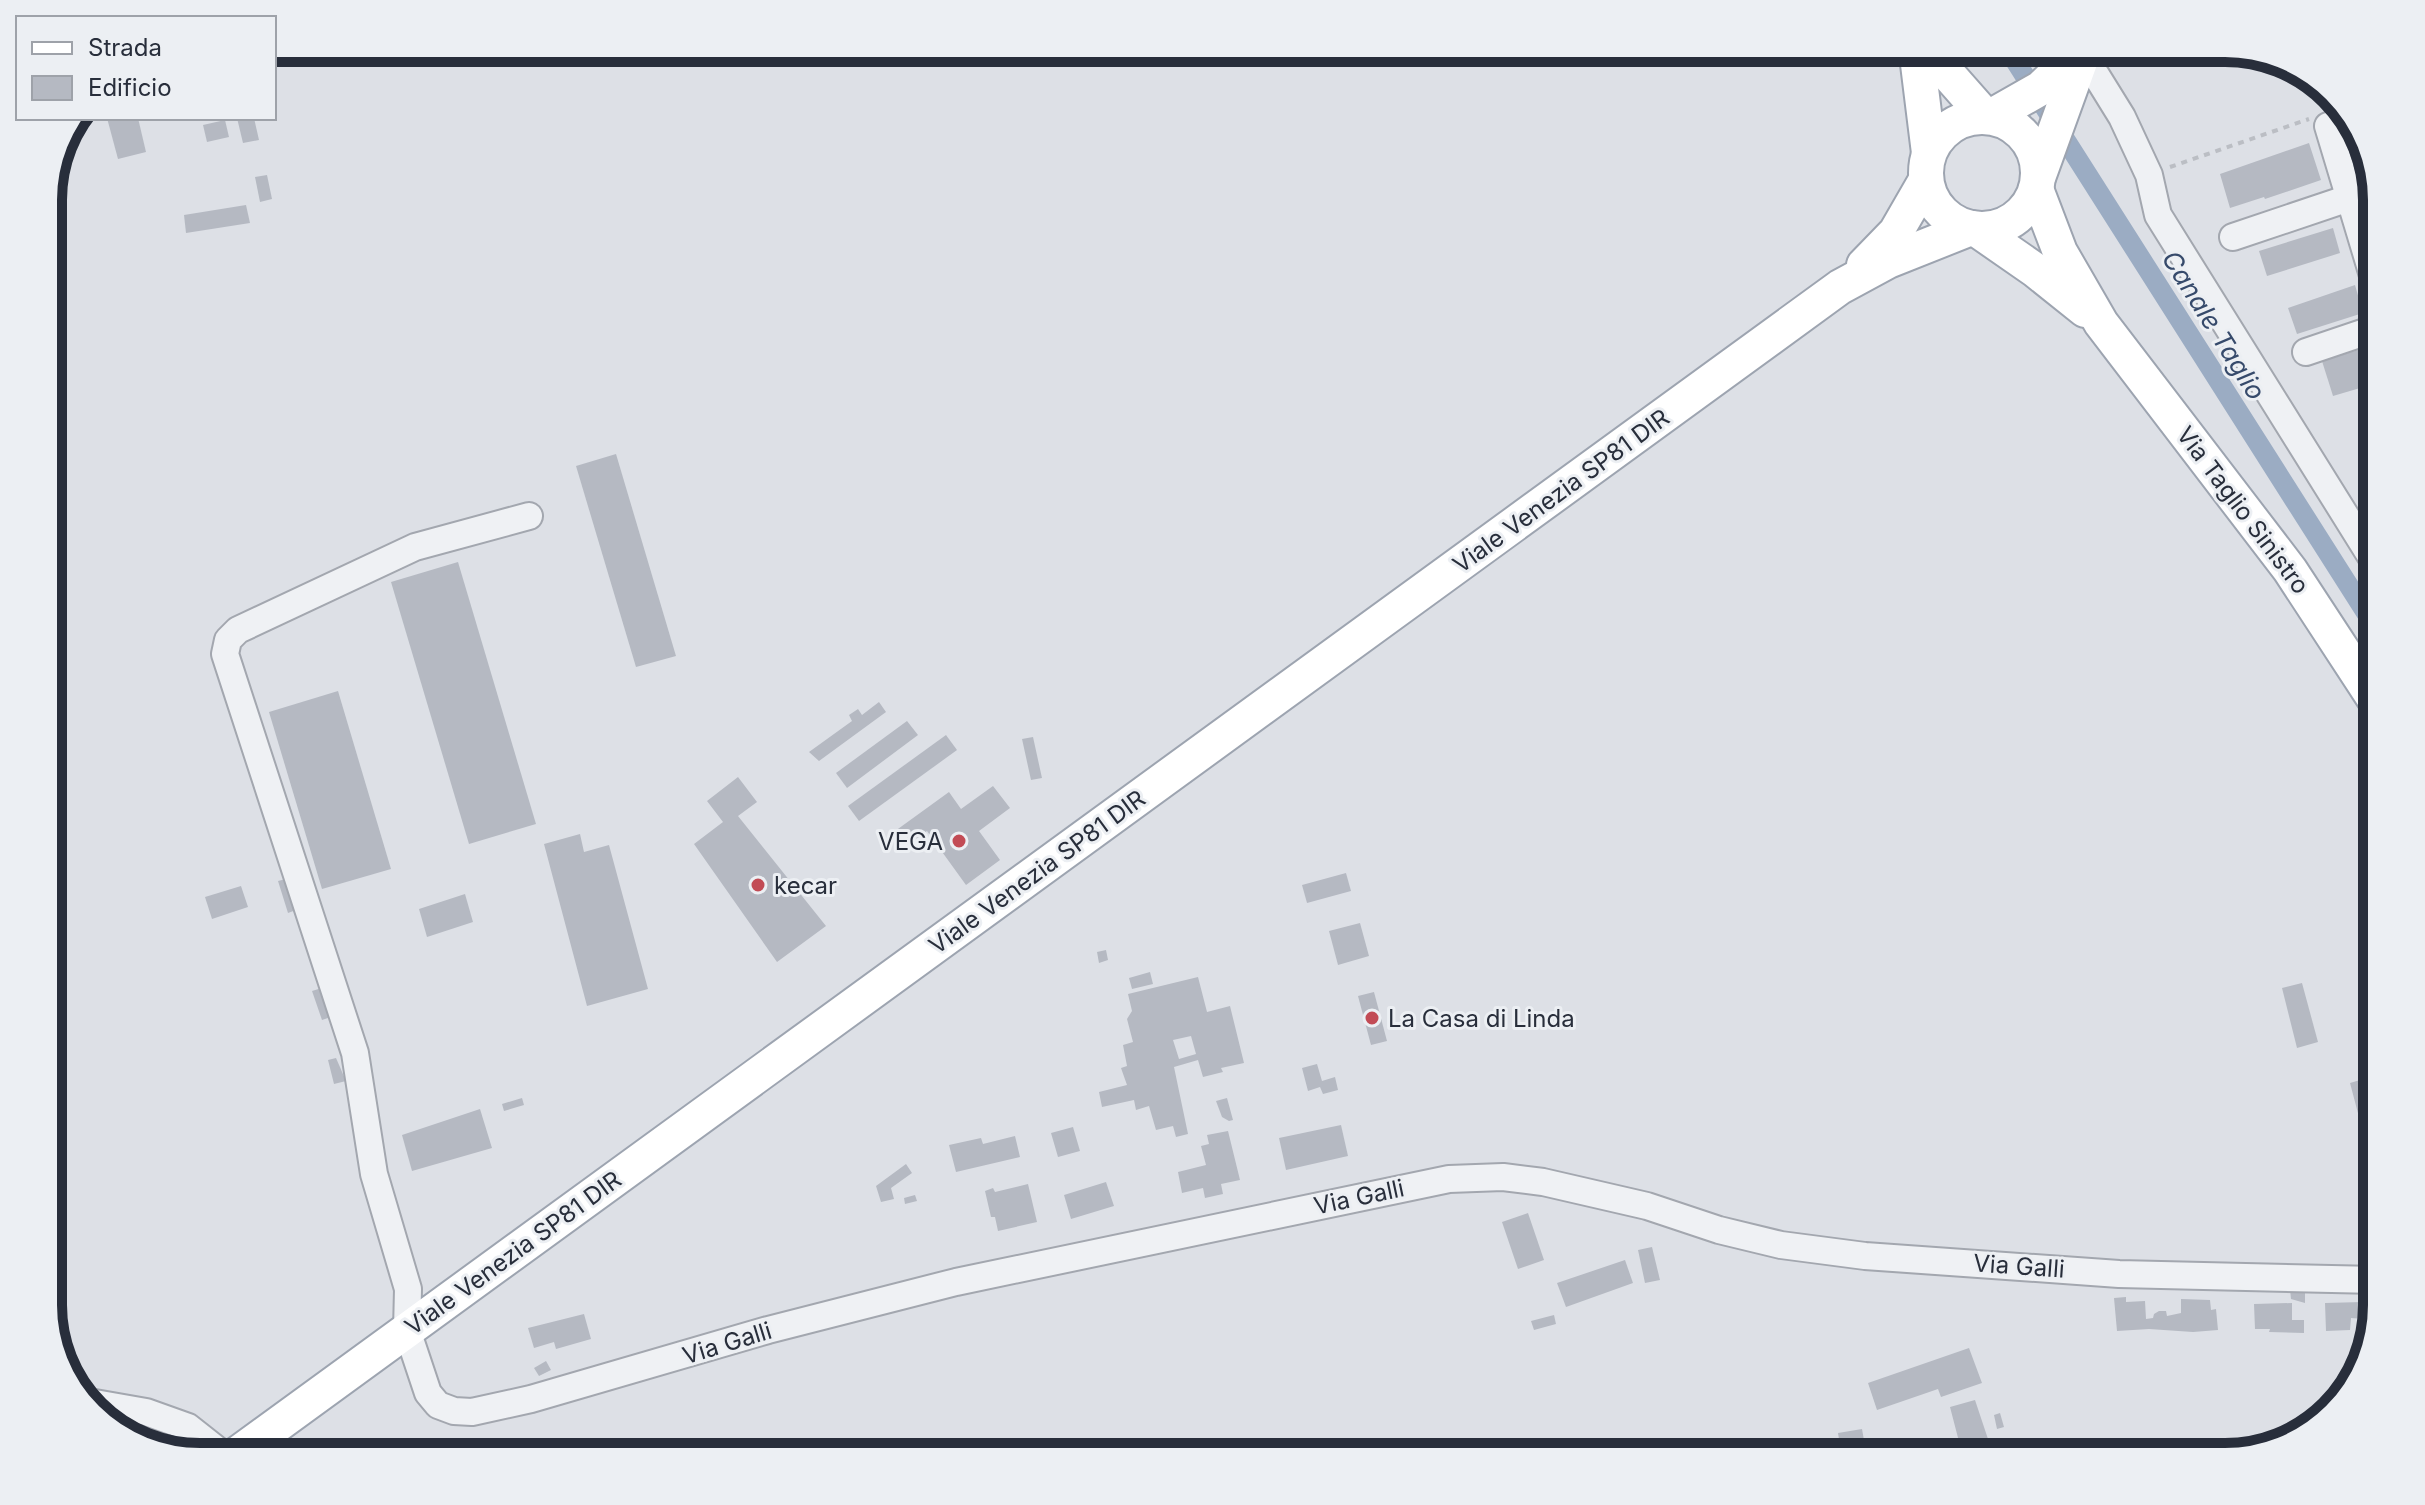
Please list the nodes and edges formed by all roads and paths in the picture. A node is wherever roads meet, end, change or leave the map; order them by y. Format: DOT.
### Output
graph roads {
  1 [pos="1917,62"];
  2 [pos="1940,62"];
  3 [pos="2079,67"];
  4 [pos="1994,113"];
  5 [pos="2306,119"];
  6 [pos="2339,122"];
  7 [pos="1928,166"];
  8 [pos="2041,171"];
  9 [pos="2149,175"];
  10 [pos="2349,198"];
  11 [pos="1973,228"];
  12 [pos="2233,237"];
  13 [pos="2363,244"];
  14 [pos="1840,287"];
  15 [pos="2101,323"];
  16 [pos="2363,333"];
  17 [pos="2306,352"];
  18 [pos="529,516"];
  19 [pos="2363,544"];
  20 [pos="2363,682"];
  21 [pos="2363,1280"];
  22 [pos="407,1330"];
  23 [pos="105,1405"];
  24 [pos="208,1443"];
  25 [pos="252,1443"];
  1 -- 7 [label="main road"];
  2 -- 4 [label="main road"];
  3 -- 4 [label="main road"];
  3 -- 8 [label="main road"];
  3 -- 9 [label="street"];
  4 -- 7 [label="main road"];
  4 -- 8 [label="main road"];
  5 -- 9 [label="path"];
  6 -- 10 [label="street"];
  7 -- 11 [label="main road"];
  7 -- 14 [label="main road"];
  8 -- 11 [label="main road"];
  8 -- 15 [label="main road, Via Taglio Sinistro"];
  9 -- 19 [label="street"];
  10 -- 12 [label="street"];
  10 -- 13 [label="street"];
  11 -- 14 [label="main road"];
  11 -- 15 [label="main road, Via Taglio Sinistro"];
  14 -- 22 [label="main road, Viale Venezia SP81 DIR"];
  15 -- 20 [label="main road, Via Taglio Sinistro"];
  16 -- 17 [label="street"];
  18 -- 22 [label="street, Via Galli"];
  21 -- 22 [label="street, Via Galli"];
  22 -- 25 [label="main road, Viale Venezia SP81 DIR"];
  23 -- 24 [label="street"];
}
